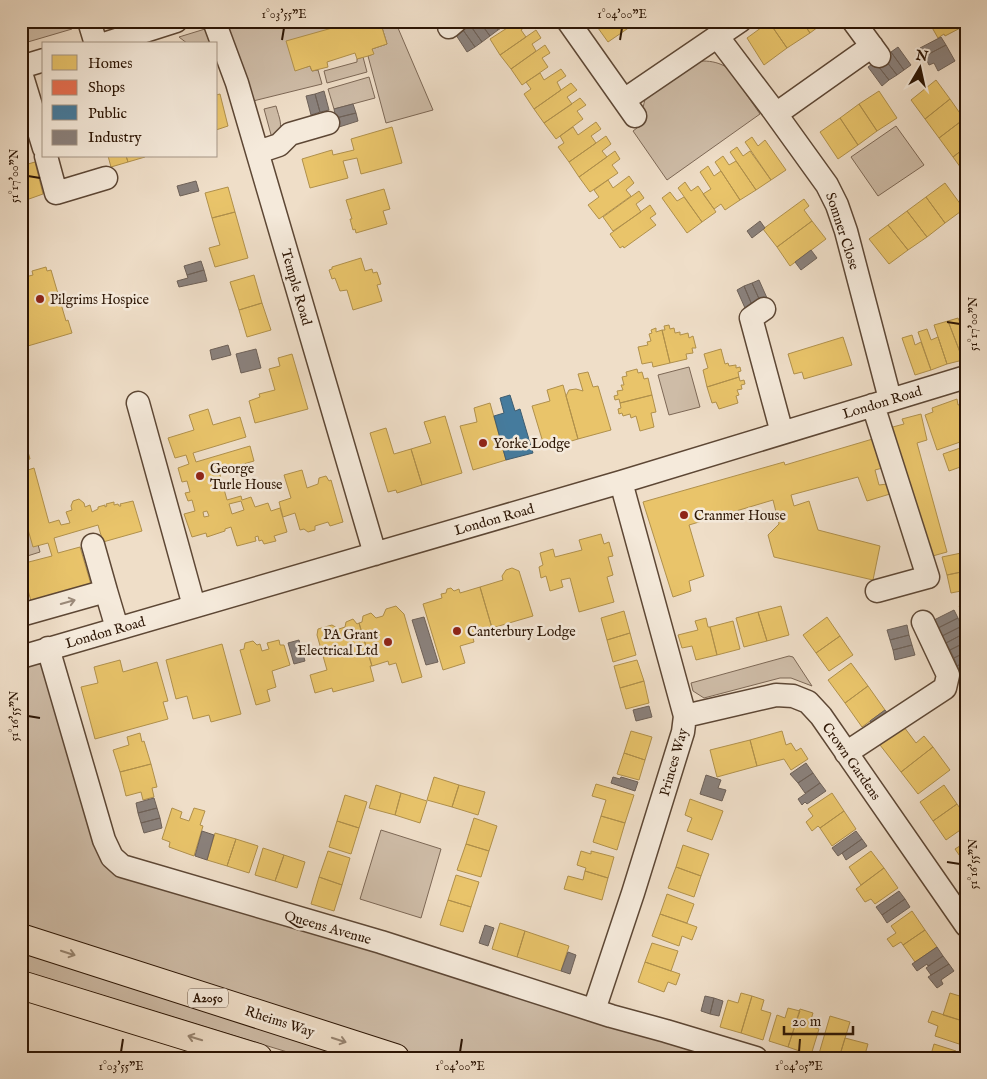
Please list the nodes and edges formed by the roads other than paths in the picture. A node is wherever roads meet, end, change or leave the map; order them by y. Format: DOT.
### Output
graph roads {
  1 [pos="89,21"];
  2 [pos="176,21"];
  3 [pos="214,21"];
  4 [pos="568,21"];
  5 [pos="740,21"];
  6 [pos="854,22"];
  7 [pos="717,36"];
  8 [pos="95,42"];
  9 [pos="110,42"];
  10 [pos="42,61"];
  11 [pos="21,66"];
  12 [pos="21,73"];
  13 [pos="776,114"];
  14 [pos="328,123"];
  15 [pos="42,141"];
  16 [pos="258,152"];
  17 [pos="47,158"];
  18 [pos="106,178"];
  19 [pos="764,309"];
  20 [pos="966,377"];
  21 [pos="138,402"];
  22 [pos="881,402"];
  23 [pos="782,433"];
  24 [pos="621,482"];
  25 [pos="93,545"];
  26 [pos="375,554"];
  27 [pos="106,591"];
  28 [pos="877,591"];
  29 [pos="194,606"];
  30 [pos="21,616"];
  31 [pos="923,622"];
  32 [pos="117,628"];
  33 [pos="48,648"];
  34 [pos="21,657"];
  35 [pos="686,716"];
  36 [pos="846,753"];
  37 [pos="966,925"];
  38 [pos="21,938"];
  39 [pos="21,985"];
  40 [pos="594,1010"];
  41 [pos="258,1058"];
  42 [pos="395,1058"];
  43 [pos="756,1058"];
  1 -- 8 [label="street"];
  2 -- 9 [label="street"];
  3 -- 16 [label="street, Temple Road"];
  4 -- 7 [label="street"];
  5 -- 7 [label="street"];
  6 -- 13 [label="street"];
  7 -- 13 [label="street, Somner Close"];
  10 -- 11 [label="street"];
  12 -- 15 [label="street"];
  13 -- 22 [label="street, Somner Close"];
  14 -- 16 [label="street"];
  16 -- 26 [label="street, Temple Road"];
  17 -- 18 [label="street"];
  19 -- 23 [label="street"];
  20 -- 22 [label="street, London Road"];
  21 -- 29 [label="street"];
  22 -- 23 [label="street, London Road"];
  22 -- 28 [label="street, Somner Close"];
  23 -- 24 [label="street, London Road"];
  24 -- 26 [label="street, London Road"];
  24 -- 35 [label="street, Princes Way"];
  25 -- 27 [label="street"];
  26 -- 29 [label="street, London Road"];
  30 -- 27 [label="street, one-way"];
  27 -- 32 [label="street"];
  29 -- 32 [label="street, London Road"];
  31 -- 36 [label="street"];
  32 -- 33 [label="street, London Road"];
  33 -- 34 [label="street, London Road"];
  33 -- 40 [label="street, Queens Avenue"];
  35 -- 36 [label="street, Crown Gardens"];
  35 -- 40 [label="street, Princes Way"];
  36 -- 37 [label="street, Crown Gardens"];
  38 -- 42 [label="main road, Rheims Way / A2050, one-way"];
  41 -- 39 [label="main road, one-way"];
  40 -- 43 [label="street, Queens Avenue"];
}
